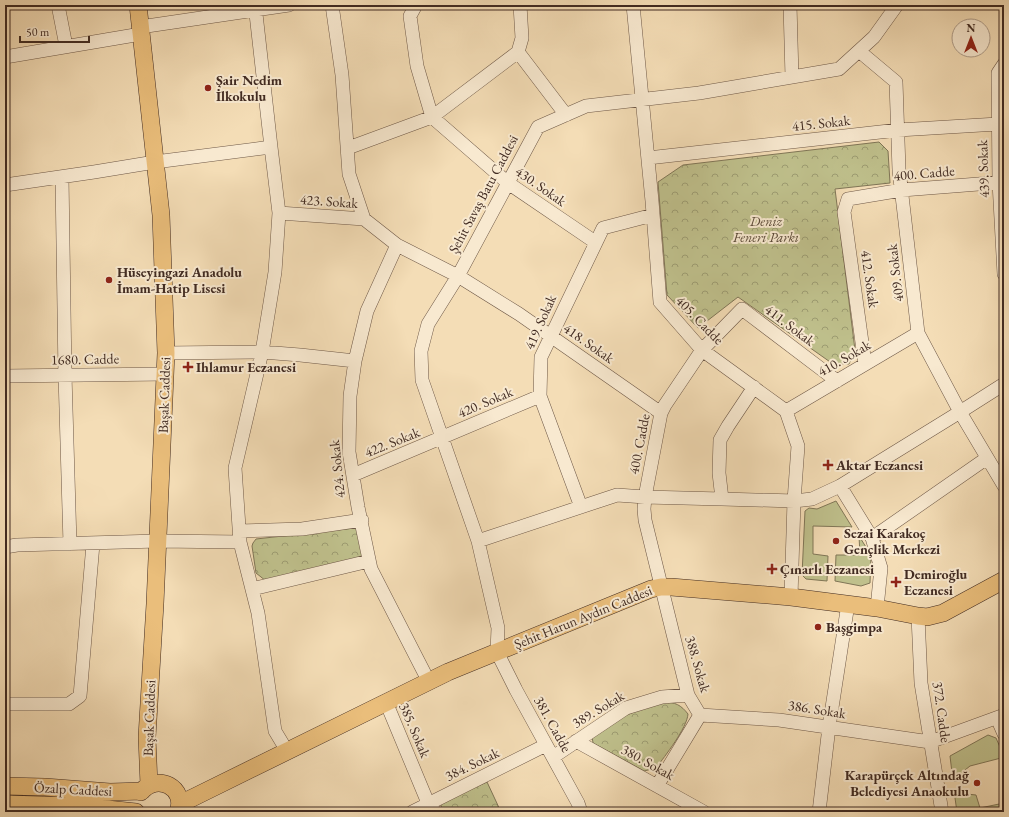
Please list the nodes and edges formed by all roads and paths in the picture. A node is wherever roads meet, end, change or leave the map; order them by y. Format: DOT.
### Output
graph roads {
  1 [pos="58,5"];
  2 [pos="138,5"];
  3 [pos="289,5"];
  4 [pos="332,5"];
  5 [pos="416,5"];
  6 [pos="522,5"];
  7 [pos="633,5"];
  8 [pos="790,5"];
  9 [pos="897,5"];
  10 [pos="255,8"];
  11 [pos="140,30"];
  12 [pos="66,46"];
  13 [pos="859,51"];
  14 [pos="518,52"];
  15 [pos="5,56"];
  16 [pos="1004,64"];
  17 [pos="792,77"];
  18 [pos="643,100"];
  19 [pos="566,115"];
  20 [pos="432,117"];
  21 [pos="998,124"];
  22 [pos="898,130"];
  23 [pos="271,147"];
  24 [pos="348,148"];
  25 [pos="648,158"];
  26 [pos="155,162"];
  27 [pos="62,177"];
  28 [pos="1002,182"];
  29 [pos="508,183"];
  30 [pos="5,185"];
  31 [pos="902,190"];
  32 [pos="848,199"];
  33 [pos="279,214"];
  34 [pos="653,215"];
  35 [pos="364,219"];
  36 [pos="596,242"];
  37 [pos="397,245"];
  38 [pos="1004,274"];
  39 [pos="458,276"];
  40 [pos="742,309"];
  41 [pos="918,333"];
  42 [pos="550,336"];
  43 [pos="702,350"];
  44 [pos="262,352"];
  45 [pos="166,353"];
  46 [pos="355,361"];
  47 [pos="865,364"];
  48 [pos="165,374"];
  49 [pos="66,375"];
  50 [pos="5,376"];
  51 [pos="837,381"];
  52 [pos="1004,384"];
  53 [pos="754,388"];
  54 [pos="540,396"];
  55 [pos="786,411"];
  56 [pos="960,412"];
  57 [pos="661,413"];
  58 [pos="443,438"];
  59 [pos="987,458"];
  60 [pos="353,475"];
  61 [pos="840,486"];
  62 [pos="1004,486"];
  63 [pos="645,497"];
  64 [pos="722,499"];
  65 [pos="794,501"];
  66 [pos="581,507"];
  67 [pos="362,520"];
  68 [pos="240,537"];
  69 [pos="872,538"];
  70 [pos="158,541"];
  71 [pos="478,541"];
  72 [pos="70,544"];
  73 [pos="93,544"];
  74 [pos="5,547"];
  75 [pos="369,561"];
  76 [pos="1004,580"];
  77 [pos="661,587"];
  78 [pos="252,589"];
  79 [pos="791,597"];
  80 [pos="848,604"];
  81 [pos="877,608"];
  82 [pos="918,616"];
  83 [pos="497,652"];
  84 [pos="428,682"];
  85 [pos="688,695"];
  86 [pos="386,702"];
  87 [pos="5,704"];
  88 [pos="700,714"];
  89 [pos="1000,716"];
  90 [pos="829,727"];
  91 [pos="1004,734"];
  92 [pos="576,741"];
  93 [pos="930,742"];
  94 [pos="546,745"];
  95 [pos="287,751"];
  96 [pos="552,757"];
  97 [pos="229,779"];
  98 [pos="5,786"];
  99 [pos="657,786"];
  100 [pos="145,788"];
  101 [pos="172,788"];
  102 [pos="5,804"];
  103 [pos="432,808"];
  104 [pos="180,809"];
  105 [pos="136,812"];
  106 [pos="140,812"];
  107 [pos="412,812"];
  108 [pos="581,812"];
  109 [pos="704,812"];
  110 [pos="819,812"];
  111 [pos="942,812"];
  1 -- 12 [label="street"];
  2 -- 11 [label="main road, Başak Caddesi"];
  3 -- 10 [label="street"];
  4 -- 24 [label="street"];
  5 -- 20 [label="street"];
  6 -- 14 [label="street"];
  7 -- 18 [label="street, 405. Cadde"];
  8 -- 17 [label="street"];
  9 -- 13 [label="street, Şehit Savaş Batu Caddesi"];
  10 -- 11 [label="street"];
  10 -- 23 [label="street"];
  11 -- 12 [label="street"];
  11 -- 26 [label="main road, Başak Caddesi"];
  12 -- 15 [label="street"];
  13 -- 17 [label="street, Şehit Savaş Batu Caddesi"];
  13 -- 22 [label="street, 409. Sokak"];
  14 -- 19 [label="street"];
  14 -- 20 [label="street"];
  16 -- 21 [label="street, 439. Sokak"];
  17 -- 18 [label="street, Şehit Savaş Batu Caddesi"];
  18 -- 19 [label="street, Şehit Savaş Batu Caddesi"];
  18 -- 25 [label="street, 405. Cadde"];
  19 -- 29 [label="street, Şehit Savaş Batu Caddesi"];
  20 -- 24 [label="street"];
  20 -- 29 [label="street, 430. Sokak"];
  21 -- 22 [label="street, 415. Sokak"];
  21 -- 28 [label="street, 439. Sokak"];
  22 -- 25 [label="street, 415. Sokak"];
  22 -- 31 [label="street, 409. Sokak"];
  23 -- 26 [label="street"];
  23 -- 33 [label="street"];
  24 -- 35 [label="street"];
  25 -- 34 [label="street, 405. Cadde"];
  26 -- 27 [label="street"];
  26 -- 45 [label="main road, Başak Caddesi"];
  27 -- 30 [label="street"];
  27 -- 49 [label="street"];
  28 -- 31 [label="street, 400. Cadde"];
  28 -- 38 [label="street, 439. Sokak"];
  29 -- 36 [label="street, 430. Sokak"];
  29 -- 39 [label="street, Şehit Savaş Batu Caddesi"];
  31 -- 32 [label="street, 400. Cadde"];
  31 -- 41 [label="street, 409. Sokak"];
  32 -- 47 [label="street, 412. Sokak"];
  33 -- 35 [label="street, 423. Sokak"];
  33 -- 44 [label="street"];
  34 -- 36 [label="street, 419. Sokak"];
  34 -- 43 [label="street, 405. Cadde"];
  35 -- 37 [label="street, 423. Sokak"];
  36 -- 42 [label="street, 419. Sokak"];
  37 -- 39 [label="street, 423. Sokak"];
  37 -- 46 [label="street, 424. Sokak"];
  39 -- 42 [label="street, 418. Sokak"];
  39 -- 58 [label="street, Şehit Savaş Batu Caddesi"];
  40 -- 43 [label="street, 400. Cadde"];
  40 -- 51 [label="street, 411. Sokak"];
  41 -- 47 [label="street, 410. Sokak"];
  41 -- 56 [label="street, 409. Sokak"];
  42 -- 54 [label="street, 419. Sokak"];
  42 -- 57 [label="street, 418. Sokak"];
  43 -- 53 [label="street, 405. Cadde"];
  43 -- 57 [label="street, 400. Cadde"];
  44 -- 45 [label="street"];
  44 -- 46 [label="street"];
  44 -- 68 [label="street"];
  45 -- 48 [label="main road, Başak Caddesi"];
  46 -- 60 [label="street, 424. Sokak"];
  47 -- 51 [label="street, 410. Sokak"];
  48 -- 49 [label="street, 1680. Cadde"];
  48 -- 70 [label="main road, Başak Caddesi"];
  49 -- 50 [label="street, 1680. Cadde"];
  49 -- 72 [label="street"];
  51 -- 55 [label="street, 410. Sokak"];
  52 -- 56 [label="street"];
  53 -- 55 [label="street, 405. Cadde"];
  53 -- 64 [label="street"];
  54 -- 58 [label="street, 420. Sokak"];
  54 -- 66 [label="street, 419. Sokak"];
  55 -- 65 [label="street"];
  56 -- 59 [label="street, 409. Sokak"];
  56 -- 61 [label="street"];
  57 -- 63 [label="street, 400. Cadde"];
  58 -- 60 [label="street, 422. Sokak"];
  58 -- 71 [label="street, Şehit Savaş Batu Caddesi"];
  59 -- 62 [label="street, 409. Sokak"];
  59 -- 69 [label="street"];
  60 -- 67 [label="street, 424. Sokak"];
  61 -- 65 [label="street"];
  61 -- 69 [label="street"];
  63 -- 64 [label="street"];
  63 -- 66 [label="street"];
  63 -- 77 [label="street, 400. Cadde"];
  64 -- 65 [label="street"];
  65 -- 79 [label="street"];
  66 -- 71 [label="street"];
  67 -- 68 [label="street"];
  67 -- 75 [label="street, 424. Sokak"];
  68 -- 70 [label="street"];
  68 -- 78 [label="street"];
  69 -- 81 [label="street"];
  70 -- 73 [label="street"];
  70 -- 100 [label="main road, Başak Caddesi"];
  71 -- 83 [label="street, Şehit Savaş Batu Caddesi"];
  72 -- 73 [label="street"];
  72 -- 74 [label="street"];
  73 -- 87 [label="street"];
  75 -- 78 [label="street"];
  75 -- 84 [label="street, 424. Sokak"];
  76 -- 82 [label="main road, Şehit Harun Aydın Caddesi"];
  77 -- 79 [label="main road, Şehit Harun Aydın Caddesi"];
  77 -- 83 [label="main road, Şehit Harun Aydın Caddesi"];
  77 -- 85 [label="street, 388. Sokak"];
  78 -- 95 [label="street"];
  79 -- 80 [label="main road, Şehit Harun Aydın Caddesi"];
  80 -- 81 [label="main road, Şehit Harun Aydın Caddesi"];
  80 -- 90 [label="street"];
  81 -- 82 [label="main road, Şehit Harun Aydın Caddesi"];
  82 -- 93 [label="street, 372. Cadde"];
  83 -- 84 [label="main road, Şehit Harun Aydın Caddesi"];
  83 -- 94 [label="street, 381. Cadde"];
  84 -- 86 [label="main road, Şehit Harun Aydın Caddesi"];
  85 -- 88 [label="street, 388. Sokak"];
  85 -- 92 [label="street, 389. Sokak"];
  86 -- 95 [label="main road, Şehit Harun Aydın Caddesi"];
  86 -- 103 [label="street, 385. Sokak"];
  88 -- 90 [label="street, 386. Sokak"];
  88 -- 99 [label="street, 388. Sokak"];
  89 -- 91 [label="street"];
  89 -- 93 [label="street"];
  90 -- 93 [label="street, 386. Sokak"];
  90 -- 110 [label="street"];
  92 -- 96 [label="street, 389. Sokak"];
  92 -- 99 [label="street, 380. Sokak"];
  93 -- 111 [label="street, 372. Cadde"];
  94 -- 96 [label="street, 381. Cadde"];
  94 -- 103 [label="street, 384. Sokak"];
  95 -- 97 [label="main road, Şehit Harun Aydın Caddesi"];
  96 -- 108 [label="street, 381. Cadde"];
  97 -- 101 [label="main road, Şehit Harun Aydın Caddesi"];
  97 -- 104 [label="main road, Şehit Harun Aydın Caddesi"];
  98 -- 100 [label="main road, Özalp Caddesi"];
  99 -- 109 [label="street, 380. Sokak"];
  100 -- 101 [label="main road, Özalp Caddesi"];
  100 -- 106 [label="main road, Başak Caddesi"];
  101 -- 104 [label="main road"];
  102 -- 105 [label="main road, Özalp Caddesi"];
  103 -- 107 [label="street, 384. Sokak"];
}
